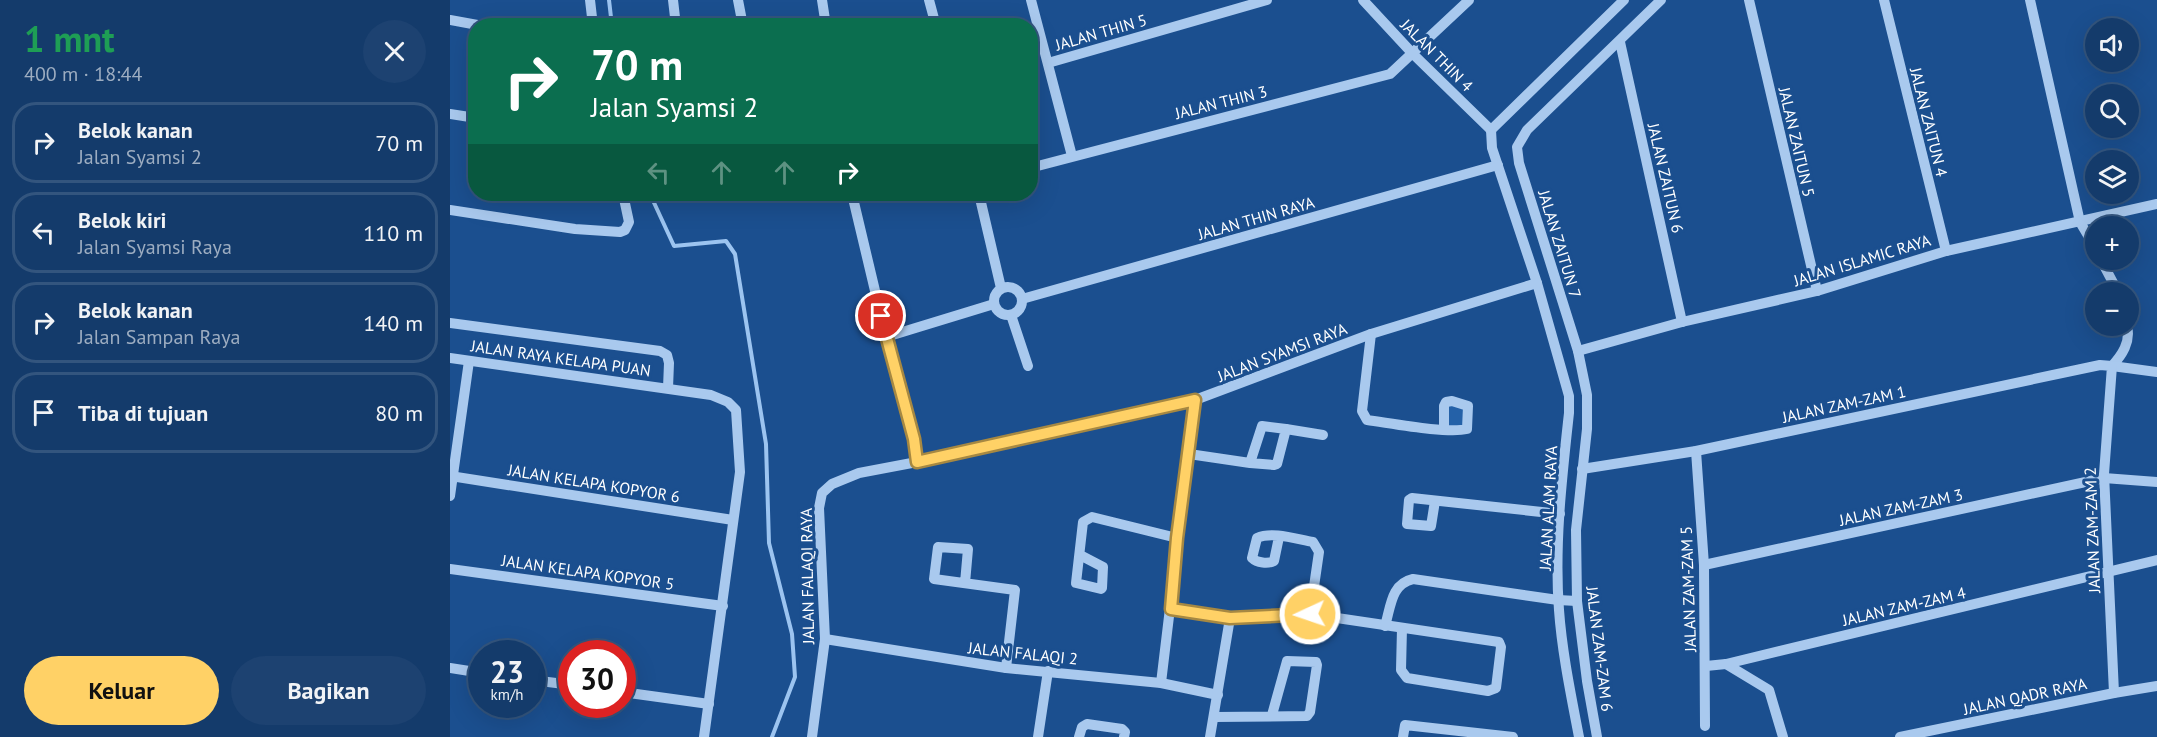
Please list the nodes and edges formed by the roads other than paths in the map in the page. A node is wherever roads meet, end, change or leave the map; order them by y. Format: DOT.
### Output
graph roads {
  1 [pos="590,0"];
  2 [pos="673,0"];
  3 [pos="738,0"];
  4 [pos="822,0"];
  5 [pos="929,0"];
  6 [pos="1031,0"];
  7 [pos="1267,0"];
  8 [pos="1363,0"];
  9 [pos="1469,0"];
  10 [pos="1661,0"];
  11 [pos="1749,0"];
  12 [pos="1884,0"];
  13 [pos="2030,0"];
  14 [pos="1620,1"];
  15 [pos="592,18"];
  16 [pos="675,18"];
  17 [pos="741,18"];
  18 [pos="824,18"];
  19 [pos="934,18"];
  20 [pos="1036,18"];
  21 [pos="450,20"];
  22 [pos="468,23"];
  23 [pos="1038,26"];
  24 [pos="1620,42"];
  25 [pos="1413,54"];
  26 [pos="1048,63"];
  27 [pos="450,114"];
  28 [pos="468,117"];
  29 [pos="1491,130"];
  30 [pos="1072,156"];
  31 [pos="1498,165"];
  32 [pos="1038,166"];
  33 [pos="624,201"];
  34 [pos="854,201"];
  35 [pos="981,201"];
  36 [pos="2157,204"];
  37 [pos="450,210"];
  38 [pos="2080,222"];
  39 [pos="2085,230"];
  40 [pos="1946,251"];
  41 [pos="1537,283"];
  42 [pos="1001,288"];
  43 [pos="1817,291"];
  44 [pos="1022,299"];
  45 [pos="994,304"];
  46 [pos="1011,315"];
  47 [pos="1682,322"];
  48 [pos="450,323"];
  49 [pos="1371,334"];
  50 [pos="2126,336"];
  51 [pos="886,337"];
  52 [pos="1578,351"];
  53 [pos="450,358"];
  54 [pos="469,361"];
  55 [pos="1028,366"];
  56 [pos="2112,366"];
  57 [pos="2157,372"];
  58 [pos="668,388"];
  59 [pos="1195,400"];
  60 [pos="1286,429"];
  61 [pos="1444,429"];
  62 [pos="1323,435"];
  63 [pos="1696,451"];
  64 [pos="1189,454"];
  65 [pos="917,462"];
  66 [pos="1250,464"];
  67 [pos="1582,469"];
  68 [pos="859,473"];
  69 [pos="451,476"];
  70 [pos="2104,478"];
  71 [pos="2157,482"];
  72 [pos="450,496"];
  73 [pos="1435,501"];
  74 [pos="1560,514"];
  75 [pos="733,519"];
  76 [pos="1279,537"];
  77 [pos="1177,538"];
  78 [pos="1080,555"];
  79 [pos="2157,560"];
  80 [pos="1704,565"];
  81 [pos="450,568"];
  82 [pos="2109,573"];
  83 [pos="965,583"];
  84 [pos="1558,600"];
  85 [pos="1577,601"];
  86 [pos="723,606"];
  87 [pos="1171,609"];
  88 [pos="1310,614"];
  89 [pos="1230,618"];
  90 [pos="1385,626"];
  91 [pos="1402,628"];
  92 [pos="825,639"];
  93 [pos="1726,664"];
  94 [pos="1706,666"];
  95 [pos="450,668"];
  96 [pos="1006,668"];
  97 [pos="468,671"];
  98 [pos="1048,671"];
  99 [pos="1161,683"];
  100 [pos="2157,686"];
  101 [pos="2114,693"];
  102 [pos="636,694"];
  103 [pos="1218,695"];
  104 [pos="709,704"];
  105 [pos="1272,715"];
  106 [pos="1215,717"];
  107 [pos="1705,726"];
  108 [pos="704,737"];
  109 [pos="812,737"];
  110 [pos="1038,737"];
  111 [pos="1079,737"];
  112 [pos="1124,737"];
  113 [pos="1210,737"];
  114 [pos="1403,737"];
  115 [pos="1513,737"];
  116 [pos="1579,737"];
  117 [pos="1597,737"];
  118 [pos="1783,737"];
  119 [pos="1900,737"];
  1 -- 15 [label="street"];
  2 -- 16 [label="street"];
  3 -- 17 [label="street"];
  4 -- 18 [label="street"];
  5 -- 19 [label="street"];
  6 -- 20 [label="street"];
  7 -- 26 [label="street, JALAN THIN 5"];
  8 -- 25 [label="street, JALAN THIN 4"];
  9 -- 25 [label="street, JALAN THIN 3"];
  10 -- 24 [label="street"];
  11 -- 43 [label="street, JALAN ZAITUN 5"];
  12 -- 40 [label="street, JALAN ZAITUN 4"];
  13 -- 38 [label="street"];
  14 -- 29 [label="street"];
  21 -- 22 [label="street"];
  23 -- 26 [label="street"];
  24 -- 47 [label="street, JALAN ZAITUN 6"];
  24 -- 52 [label="street, JALAN ZAITUN 7"];
  25 -- 29 [label="street, JALAN THIN 4"];
  25 -- 30 [label="street, JALAN THIN 3"];
  26 -- 30 [label="street"];
  27 -- 28 [label="street"];
  29 -- 31 [label="street, JALAN ALAM RAYA"];
  30 -- 32 [label="street, JALAN THIN 3"];
  31 -- 41 [label="street, JALAN ALAM RAYA"];
  31 -- 44 [label="street, JALAN THIN RAYA"];
  33 -- 37 [label="street"];
  34 -- 51 [label="street"];
  35 -- 42 [label="street"];
  36 -- 38 [label="street, JALAN ISLAMIC RAYA"];
  38 -- 39 [label="street"];
  38 -- 40 [label="street, JALAN ISLAMIC RAYA"];
  40 -- 43 [label="street, JALAN ISLAMIC RAYA"];
  41 -- 49 [label="street, JALAN SYAMSI RAYA"];
  41 -- 74 [label="street, JALAN ALAM RAYA"];
  42 -- 44 [label="street"];
  42 -- 45 [label="street"];
  43 -- 47 [label="street, JALAN ISLAMIC RAYA"];
  44 -- 46 [label="street"];
  45 -- 46 [label="street"];
  45 -- 51 [label="street"];
  46 -- 55 [label="street"];
  47 -- 52 [label="street, JALAN ISLAMIC RAYA"];
  48 -- 58 [label="street, JALAN RAYA KELAPA PUAN"];
  49 -- 59 [label="street, JALAN SYAMSI RAYA"];
  49 -- 61 [label="street"];
  50 -- 56 [label="street"];
  51 -- 65 [label="street"];
  52 -- 67 [label="street, JALAN ZAM-ZAM 6"];
  53 -- 54 [label="street, JALAN RAYA KELAPA PUAN"];
  54 -- 58 [label="street, JALAN RAYA KELAPA PUAN"];
  54 -- 69 [label="street"];
  56 -- 57 [label="street, JALAN ZAM-ZAM 1"];
  56 -- 63 [label="street, JALAN ZAM-ZAM 1"];
  56 -- 70 [label="street, JALAN ZAM-ZAM 2"];
  58 -- 75 [label="street, JALAN RAYA KELAPA PUAN"];
  59 -- 64 [label="street"];
  59 -- 65 [label="street, JALAN SYAMSI RAYA"];
  60 -- 62 [label="street"];
  60 -- 66 [label="street"];
  60 -- 66 [label="street"];
  63 -- 67 [label="street, JALAN ZAM-ZAM 1"];
  63 -- 80 [label="street, JALAN ZAM-ZAM 5"];
  64 -- 66 [label="street"];
  64 -- 77 [label="street"];
  65 -- 68 [label="street, JALAN SYAMSI RAYA"];
  67 -- 85 [label="street, JALAN ZAM-ZAM 6"];
  68 -- 92 [label="street, JALAN FALAQI RAYA"];
  69 -- 72 [label="street"];
  69 -- 75 [label="street, JALAN KELAPA KOPYOR 6"];
  70 -- 71 [label="street, JALAN ZAM-ZAM 3"];
  70 -- 80 [label="street, JALAN ZAM-ZAM 3"];
  70 -- 82 [label="street, JALAN ZAM-ZAM 2"];
  73 -- 74 [label="street"];
  74 -- 84 [label="street, JALAN ALAM RAYA"];
  75 -- 86 [label="street"];
  76 -- 88 [label="street"];
  77 -- 78 [label="street"];
  77 -- 87 [label="street"];
  79 -- 82 [label="street, JALAN ZAM-ZAM 4"];
  80 -- 94 [label="street, JALAN ZAM-ZAM 5"];
  81 -- 86 [label="street, JALAN KELAPA KOPYOR 5"];
  82 -- 93 [label="street, JALAN ZAM-ZAM 4"];
  82 -- 101 [label="street, JALAN ZAM-ZAM 2"];
  83 -- 96 [label="street"];
  84 -- 85 [label="street"];
  84 -- 90 [label="street"];
  84 -- 116 [label="street, JALAN ALAM RAYA"];
  85 -- 117 [label="street, JALAN ZAM-ZAM 6"];
  86 -- 104 [label="street"];
  87 -- 89 [label="street"];
  87 -- 99 [label="street"];
  88 -- 89 [label="street"];
  88 -- 90 [label="street"];
  89 -- 103 [label="street"];
  90 -- 91 [label="street"];
  91 -- 91 [label="street"];
  92 -- 96 [label="street, JALAN FALAQI 2"];
  92 -- 109 [label="street, JALAN FALAQI RAYA"];
  93 -- 94 [label="street, JALAN ZAM-ZAM 4"];
  93 -- 118 [label="street"];
  94 -- 107 [label="street, JALAN ZAM-ZAM 5"];
  95 -- 97 [label="street"];
  96 -- 98 [label="street, JALAN FALAQI 2"];
  98 -- 99 [label="street, JALAN FALAQI 2"];
  98 -- 110 [label="street"];
  99 -- 103 [label="street, JALAN FALAQI 2"];
  100 -- 101 [label="street, JALAN QADR RAYA"];
  101 -- 119 [label="street, JALAN QADR RAYA"];
  102 -- 104 [label="street"];
  103 -- 106 [label="street"];
  104 -- 108 [label="street"];
  105 -- 105 [label="street"];
  105 -- 106 [label="street"];
  106 -- 113 [label="street"];
  111 -- 112 [label="street"];
  114 -- 115 [label="street"];
}
